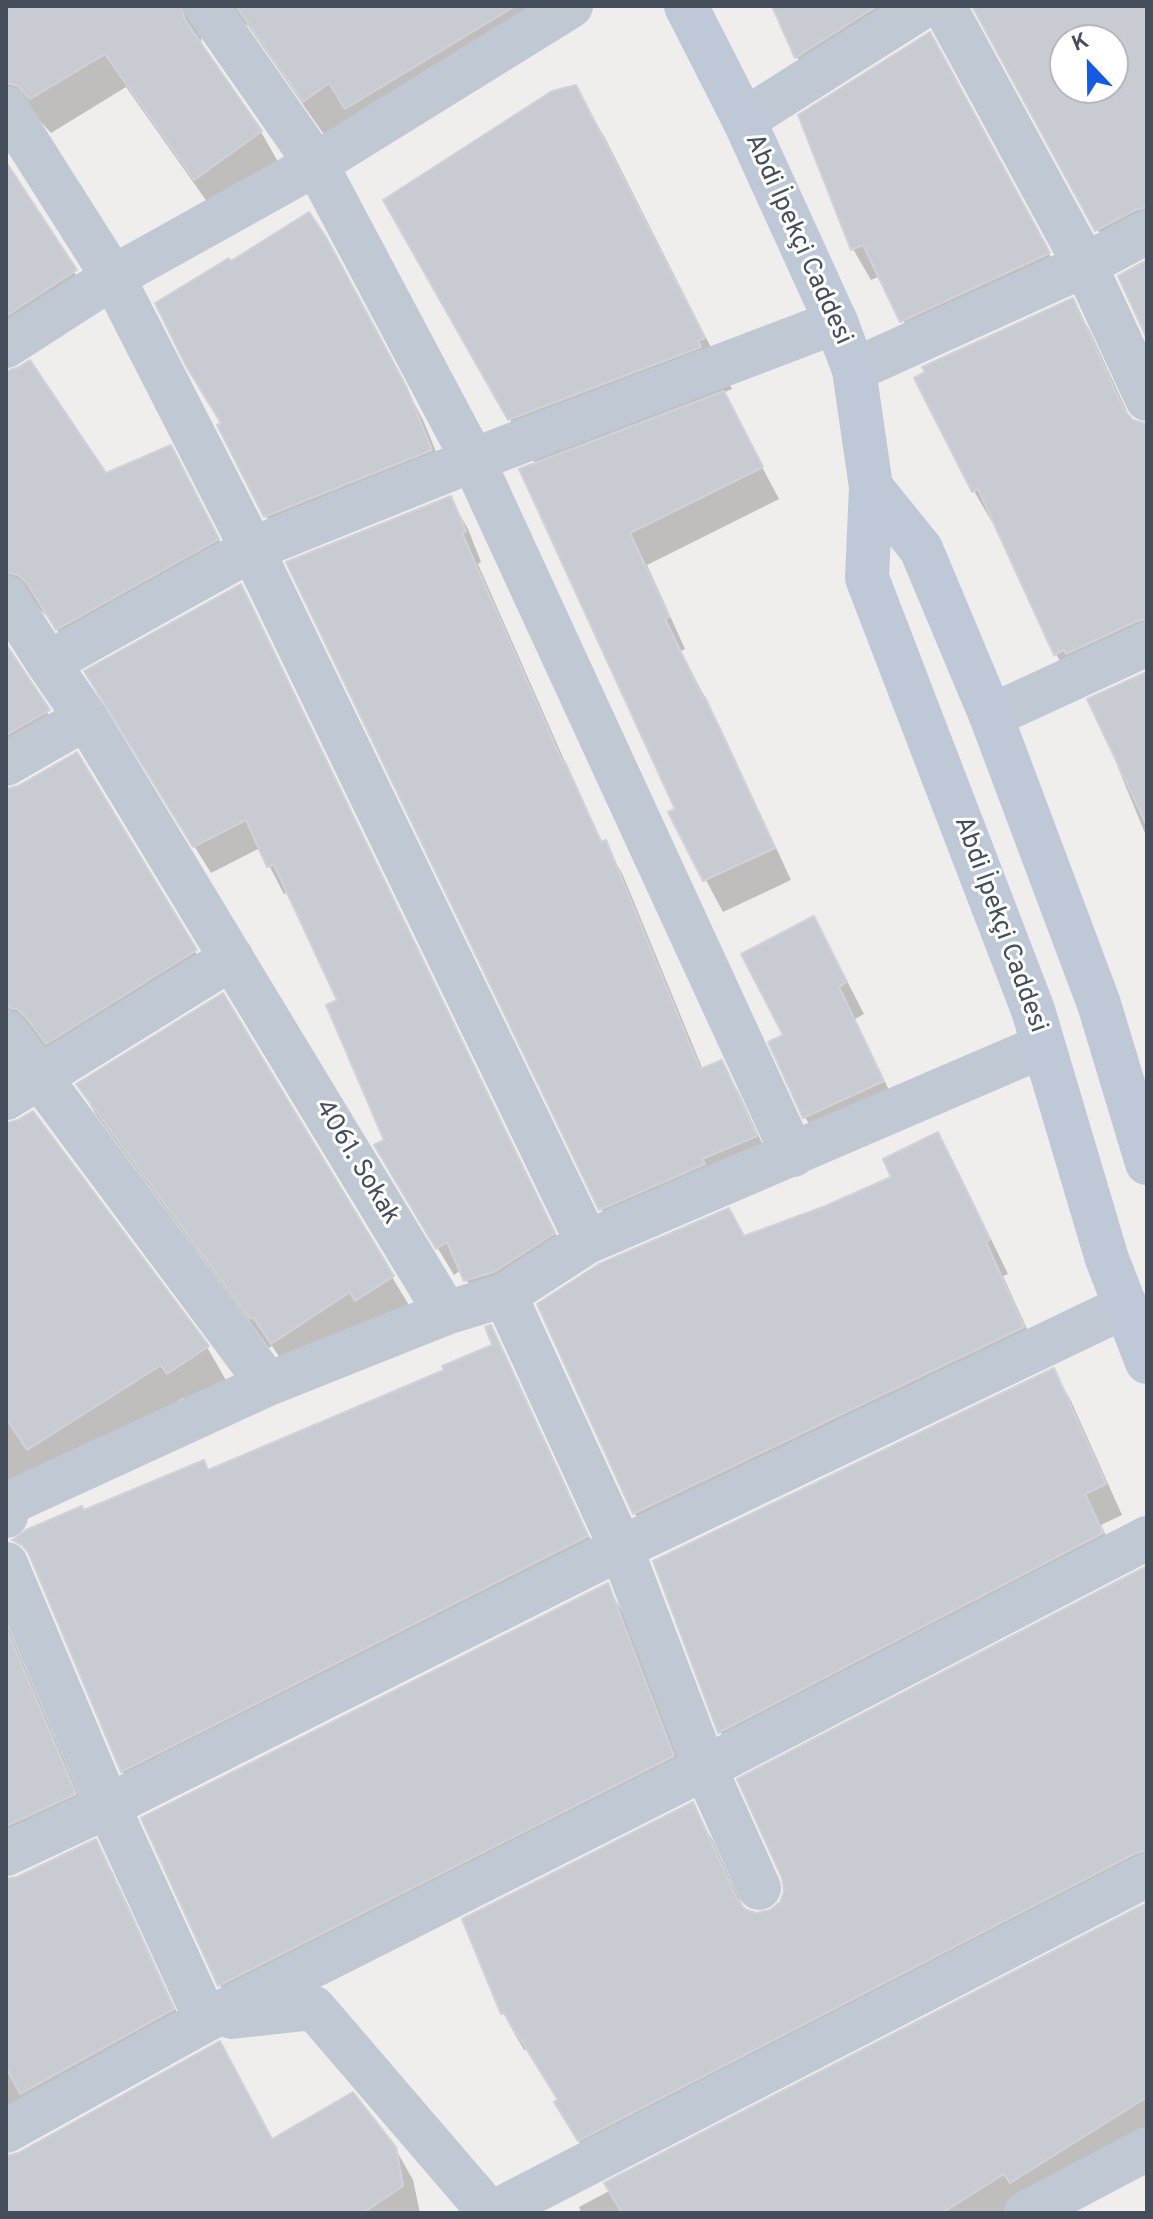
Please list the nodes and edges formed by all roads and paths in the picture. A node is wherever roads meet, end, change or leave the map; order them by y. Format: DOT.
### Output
graph roads {
  1 [pos="206,6"];
  2 [pos="571,6"];
  3 [pos="686,6"];
  4 [pos="924,6"];
  5 [pos="944,6"];
  6 [pos="6,108"];
  7 [pos="744,120"];
  8 [pos="316,164"];
  9 [pos="1147,232"];
  10 [pos="1085,265"];
  11 [pos="113,277"];
  12 [pos="836,322"];
  13 [pos="6,346"];
  14 [pos="854,370"];
  15 [pos="1147,399"];
  16 [pos="473,460"];
  17 [pos="871,487"];
  18 [pos="252,549"];
  19 [pos="6,597"];
  20 [pos="1147,644"];
  21 [pos="48,663"];
  22 [pos="991,716"];
  23 [pos="86,718"];
  24 [pos="6,764"];
  25 [pos="232,958"];
  26 [pos="6,1032"];
  27 [pos="1043,1046"];
  28 [pos="23,1088"];
  29 [pos="793,1155"];
  30 [pos="1147,1163"];
  31 [pos="587,1242"];
  32 [pos="505,1295"];
  33 [pos="1126,1306"];
  34 [pos="446,1313"];
  35 [pos="1147,1362"];
  36 [pos="268,1384"];
  37 [pos="7,1506"];
  38 [pos="1147,1538"];
  39 [pos="621,1548"];
  40 [pos="6,1564"];
  41 [pos="705,1768"];
  42 [pos="108,1806"];
  43 [pos="6,1854"];
  44 [pos="1147,1875"];
  45 [pos="759,1888"];
  46 [pos="206,2020"];
  47 [pos="6,2131"];
  48 [pos="1147,2149"];
  49 [pos="491,2213"];
  50 [pos="1026,2213"];
  1 -- 8 [label="street"];
  2 -- 8 [label="street"];
  3 -- 7 [label="main road, Abdi İpekçi Caddesi"];
  4 -- 7 [label="street"];
  5 -- 10 [label="street"];
  6 -- 11 [label="street"];
  7 -- 12 [label="main road, Abdi İpekçi Caddesi"];
  8 -- 11 [label="street"];
  8 -- 16 [label="street"];
  9 -- 10 [label="street"];
  10 -- 14 [label="street"];
  10 -- 15 [label="street"];
  11 -- 13 [label="street"];
  11 -- 18 [label="street"];
  12 -- 14 [label="main road, Abdi İpekçi Caddesi"];
  12 -- 16 [label="street"];
  14 -- 17 [label="main road, Abdi İpekçi Caddesi"];
  16 -- 18 [label="street"];
  16 -- 29 [label="street"];
  17 -- 22 [label="main road"];
  17 -- 27 [label="main road, Abdi İpekçi Caddesi"];
  18 -- 21 [label="street"];
  18 -- 31 [label="street"];
  19 -- 21 [label="street, 4061. Sokak"];
  20 -- 22 [label="street"];
  21 -- 23 [label="street, 4061. Sokak"];
  22 -- 30 [label="main road"];
  23 -- 24 [label="street"];
  23 -- 25 [label="street, 4061. Sokak"];
  25 -- 28 [label="street"];
  25 -- 34 [label="street, 4061. Sokak"];
  26 -- 28 [label="street"];
  27 -- 29 [label="street"];
  27 -- 33 [label="main road, Abdi İpekçi Caddesi"];
  28 -- 36 [label="street"];
  29 -- 31 [label="street"];
  31 -- 32 [label="street"];
  32 -- 34 [label="street"];
  32 -- 39 [label="street"];
  33 -- 35 [label="main road, Abdi İpekçi Caddesi"];
  33 -- 39 [label="street"];
  34 -- 36 [label="street"];
  36 -- 37 [label="street"];
  38 -- 41 [label="street"];
  39 -- 41 [label="street"];
  39 -- 42 [label="street"];
  40 -- 42 [label="street"];
  41 -- 45 [label="street"];
  41 -- 46 [label="street"];
  42 -- 43 [label="street"];
  42 -- 46 [label="street"];
  44 -- 49 [label="street"];
  46 -- 47 [label="street"];
  46 -- 49 [label="street"];
  48 -- 50 [label="street"];
}
